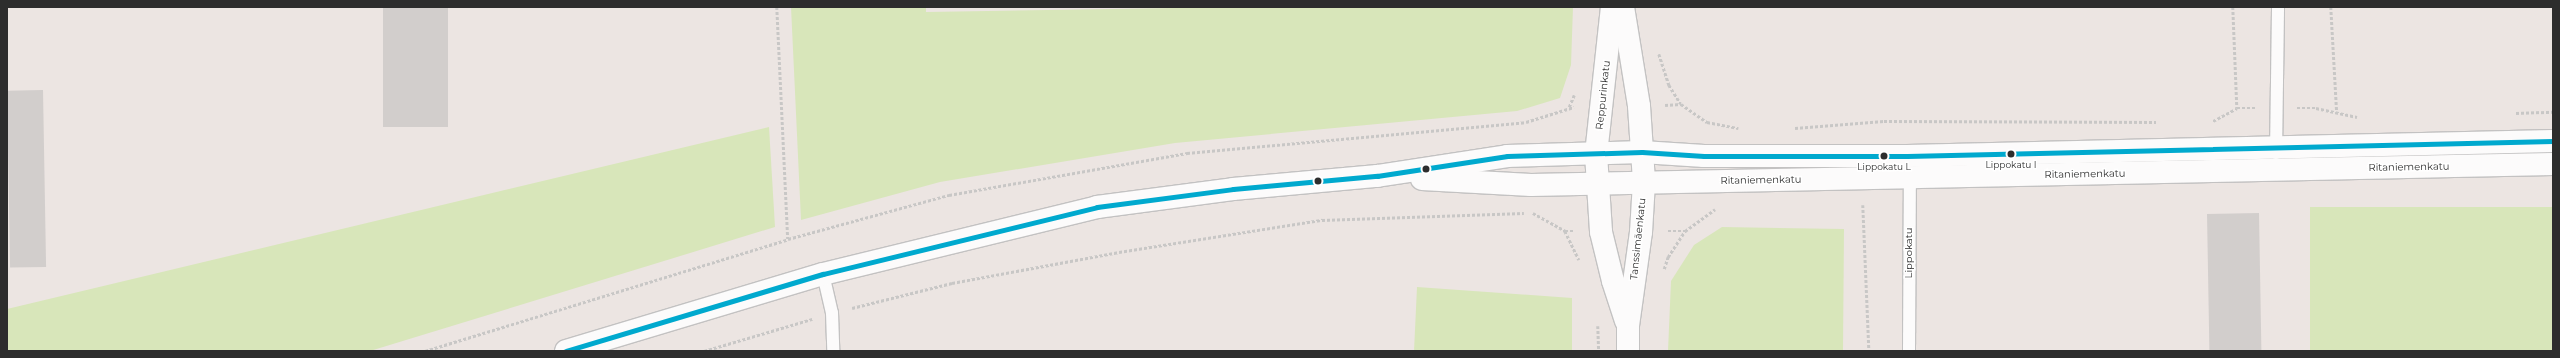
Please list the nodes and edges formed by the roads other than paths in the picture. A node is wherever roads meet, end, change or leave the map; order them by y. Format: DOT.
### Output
graph roads {
  1 [pos="1612,7"];
  2 [pos="1623,7"];
  3 [pos="2278,7"];
  4 [pos="2553,141"];
  5 [pos="2276,147"];
  6 [pos="1642,152"];
  7 [pos="1596,154"];
  8 [pos="1907,156"];
  9 [pos="2553,164"];
  10 [pos="2277,170"];
  11 [pos="1377,176"];
  12 [pos="1911,178"];
  13 [pos="1644,182"];
  14 [pos="1598,184"];
  15 [pos="823,274"];
  16 [pos="1628,326"];
  17 [pos="566,351"];
  18 [pos="833,351"];
  19 [pos="1628,351"];
  20 [pos="1909,351"];
  1 -- 7 [label="street, Reppurinkatu"];
  2 -- 6 [label="street"];
  3 -- 5 [label="lane"];
  4 -- 5 [label="street, Ritaniemenkatu"];
  5 -- 8 [label="street, Ritaniemenkatu"];
  5 -- 10 [label="lane"];
  6 -- 7 [label="street, Ritaniemenkatu"];
  6 -- 8 [label="street, Ritaniemenkatu"];
  6 -- 13 [label="street, Tanssimäenkatu"];
  7 -- 11 [label="street, Ritaniemenkatu"];
  7 -- 14 [label="street, Reppurinkatu"];
  8 -- 12 [label="lane, Lippokatu"];
  9 -- 10 [label="street, Ritaniemenkatu"];
  10 -- 12 [label="street, Ritaniemenkatu"];
  11 -- 14 [label="street, Ritaniemenkatu"];
  11 -- 15 [label="street, Ritaniemenkatu"];
  12 -- 13 [label="street, Ritaniemenkatu"];
  12 -- 20 [label="lane, Lippokatu"];
  13 -- 14 [label="street, Ritaniemenkatu"];
  13 -- 16 [label="street, Tanssimäenkatu"];
  14 -- 16 [label="street, Tanssimäenkatu"];
  15 -- 17 [label="street, Ritaniemenkatu"];
  15 -- 18 [label="lane"];
  16 -- 19 [label="street, Tanssimäenkatu"];
}
